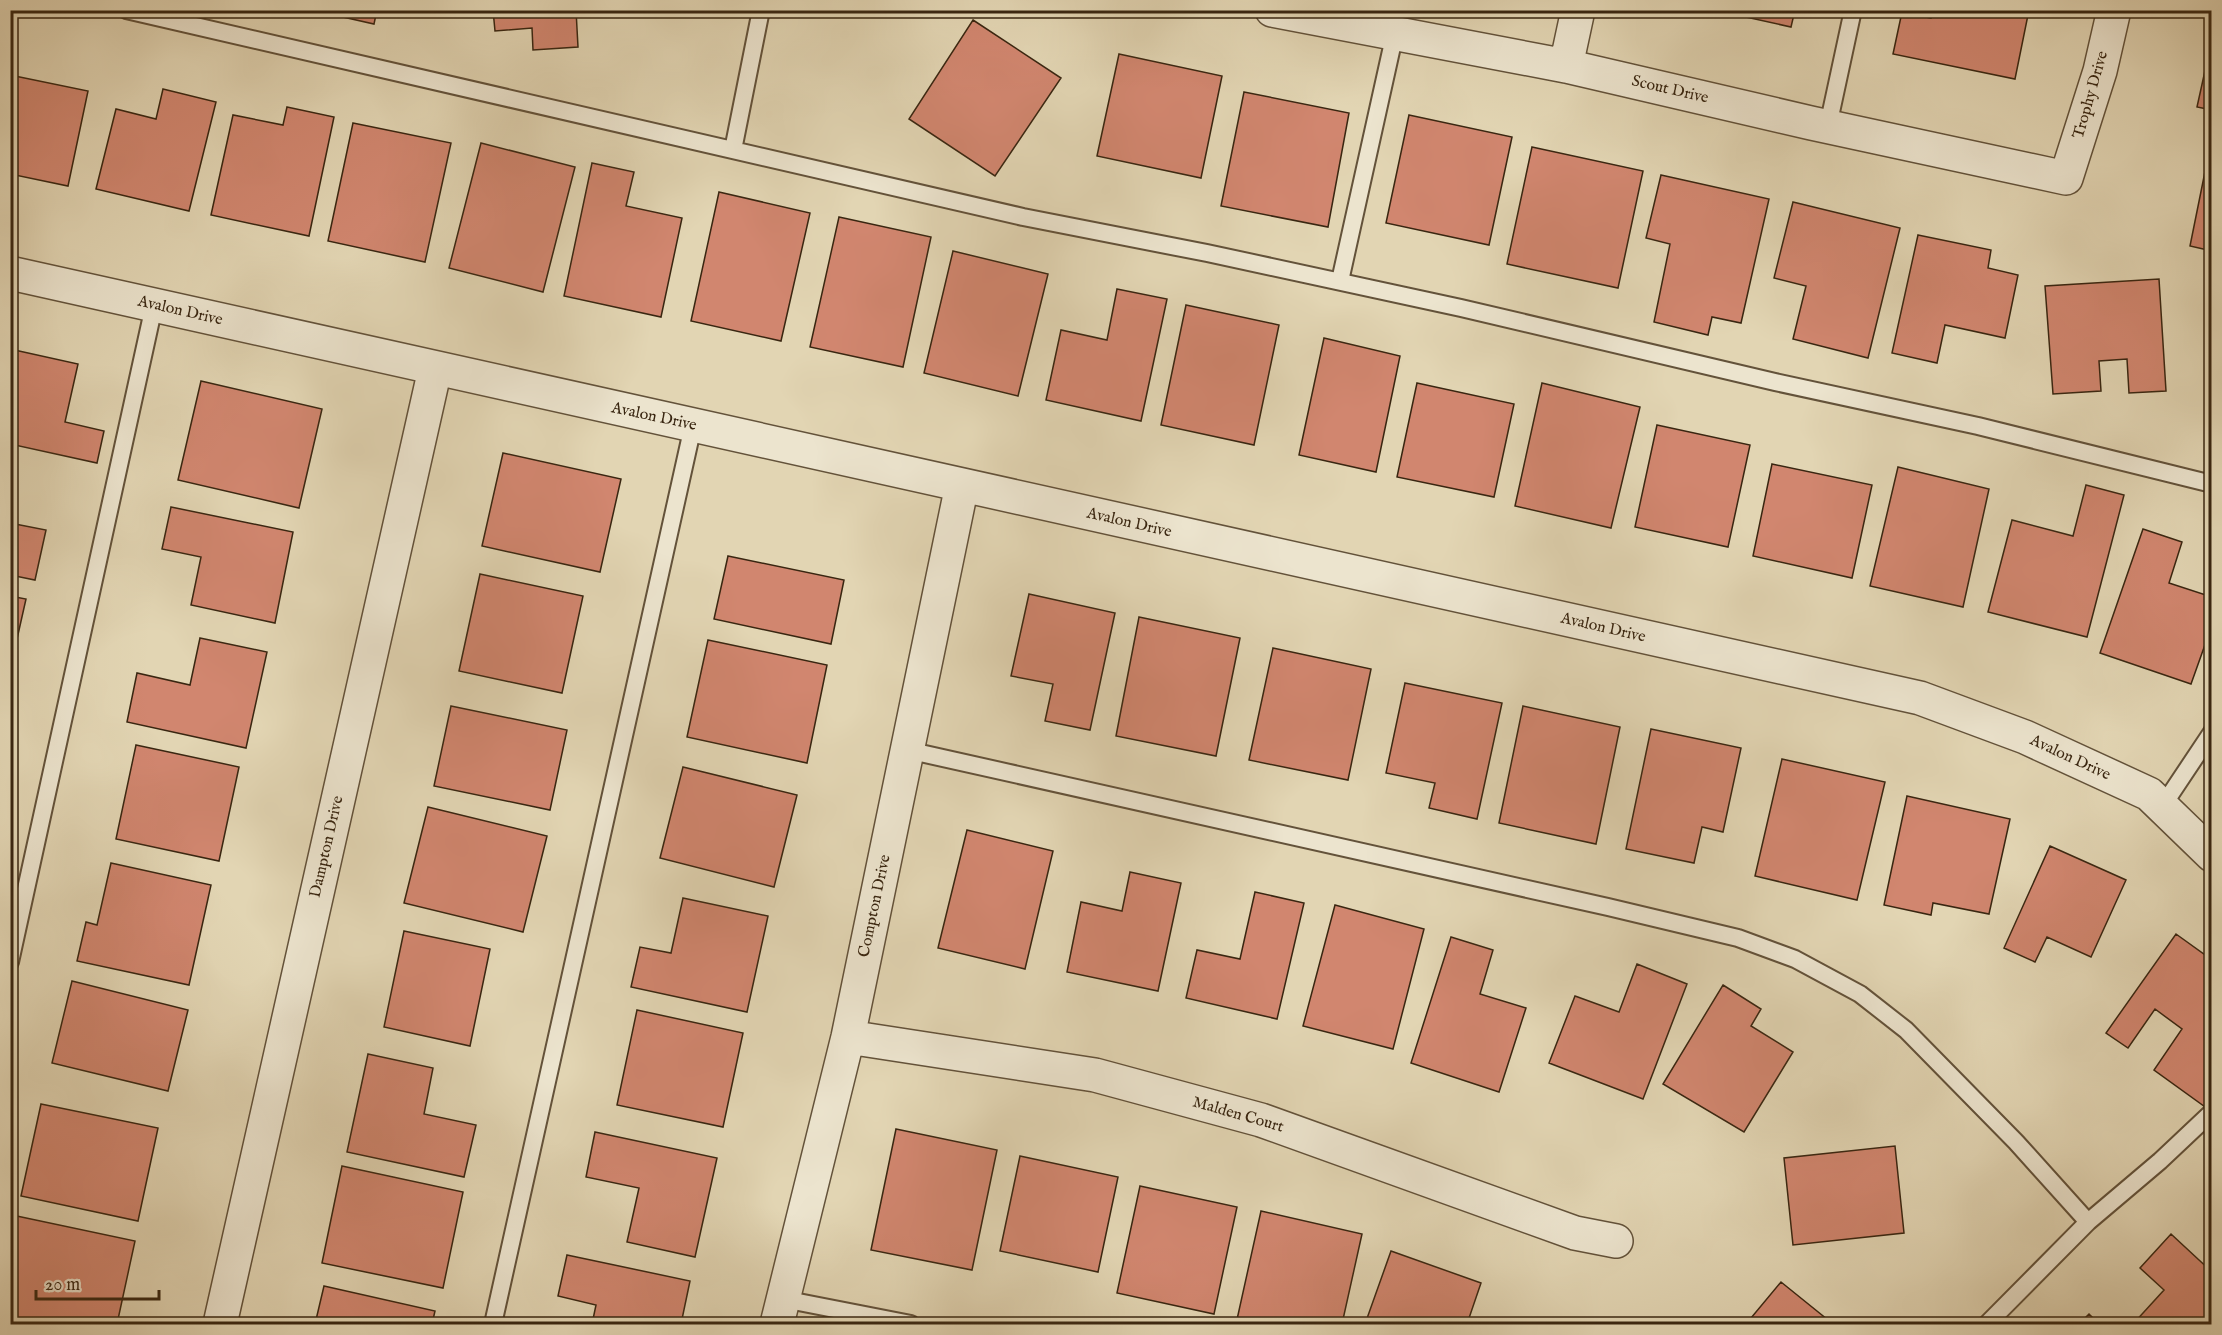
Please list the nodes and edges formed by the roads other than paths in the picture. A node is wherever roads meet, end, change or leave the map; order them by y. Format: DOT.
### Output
graph roads {
  1 [pos="126,10"];
  2 [pos="761,10"];
  3 [pos="1272,10"];
  4 [pos="1578,10"];
  5 [pos="1853,10"];
  6 [pos="2114,10"];
  7 [pos="1305,14"];
  8 [pos="1395,33"];
  9 [pos="1566,66"];
  10 [pos="1828,126"];
  11 [pos="733,150"];
  12 [pos="2066,178"];
  13 [pos="10,273"];
  14 [pos="1340,282"];
  15 [pos="154,306"];
  16 [pos="435,369"];
  17 [pos="693,426"];
  18 [pos="2211,484"];
  19 [pos="962,485"];
  20 [pos="2211,732"];
  21 [pos="907,750"];
  22 [pos="2162,807"];
  23 [pos="2211,855"];
  24 [pos="10,962"];
  25 [pos="848,1037"];
  26 [pos="2211,1112"];
  27 [pos="2088,1222"];
  28 [pos="1616,1241"];
  29 [pos="780,1312"];
  30 [pos="220,1324"];
  31 [pos="493,1324"];
  32 [pos="911,1324"];
  33 [pos="1987,1324"];
  1 -- 11 [label="lane"];
  2 -- 11 [label="lane"];
  3 -- 7 [label="street, Scout Drive"];
  4 -- 9 [label="street"];
  5 -- 10 [label="lane"];
  6 -- 12 [label="street, Trophy Drive"];
  7 -- 8 [label="street, Scout Drive"];
  8 -- 9 [label="street, Scout Drive"];
  8 -- 14 [label="lane"];
  9 -- 10 [label="street, Scout Drive"];
  10 -- 12 [label="street, Scout Drive"];
  11 -- 14 [label="lane"];
  13 -- 15 [label="street, Avalon Drive"];
  14 -- 18 [label="lane"];
  15 -- 16 [label="street, Avalon Drive"];
  15 -- 24 [label="lane"];
  16 -- 17 [label="street, Avalon Drive"];
  16 -- 30 [label="street, Dampton Drive"];
  17 -- 19 [label="street, Avalon Drive"];
  17 -- 31 [label="lane"];
  19 -- 21 [label="street, Compton Drive"];
  19 -- 22 [label="street, Avalon Drive"];
  20 -- 22 [label="lane"];
  21 -- 25 [label="street, Compton Drive"];
  21 -- 27 [label="lane"];
  22 -- 23 [label="street, Avalon Drive"];
  25 -- 28 [label="street, Malden Court"];
  25 -- 29 [label="street, Compton Drive"];
  26 -- 27 [label="lane"];
  27 -- 33 [label="lane"];
  29 -- 32 [label="lane"];
}
